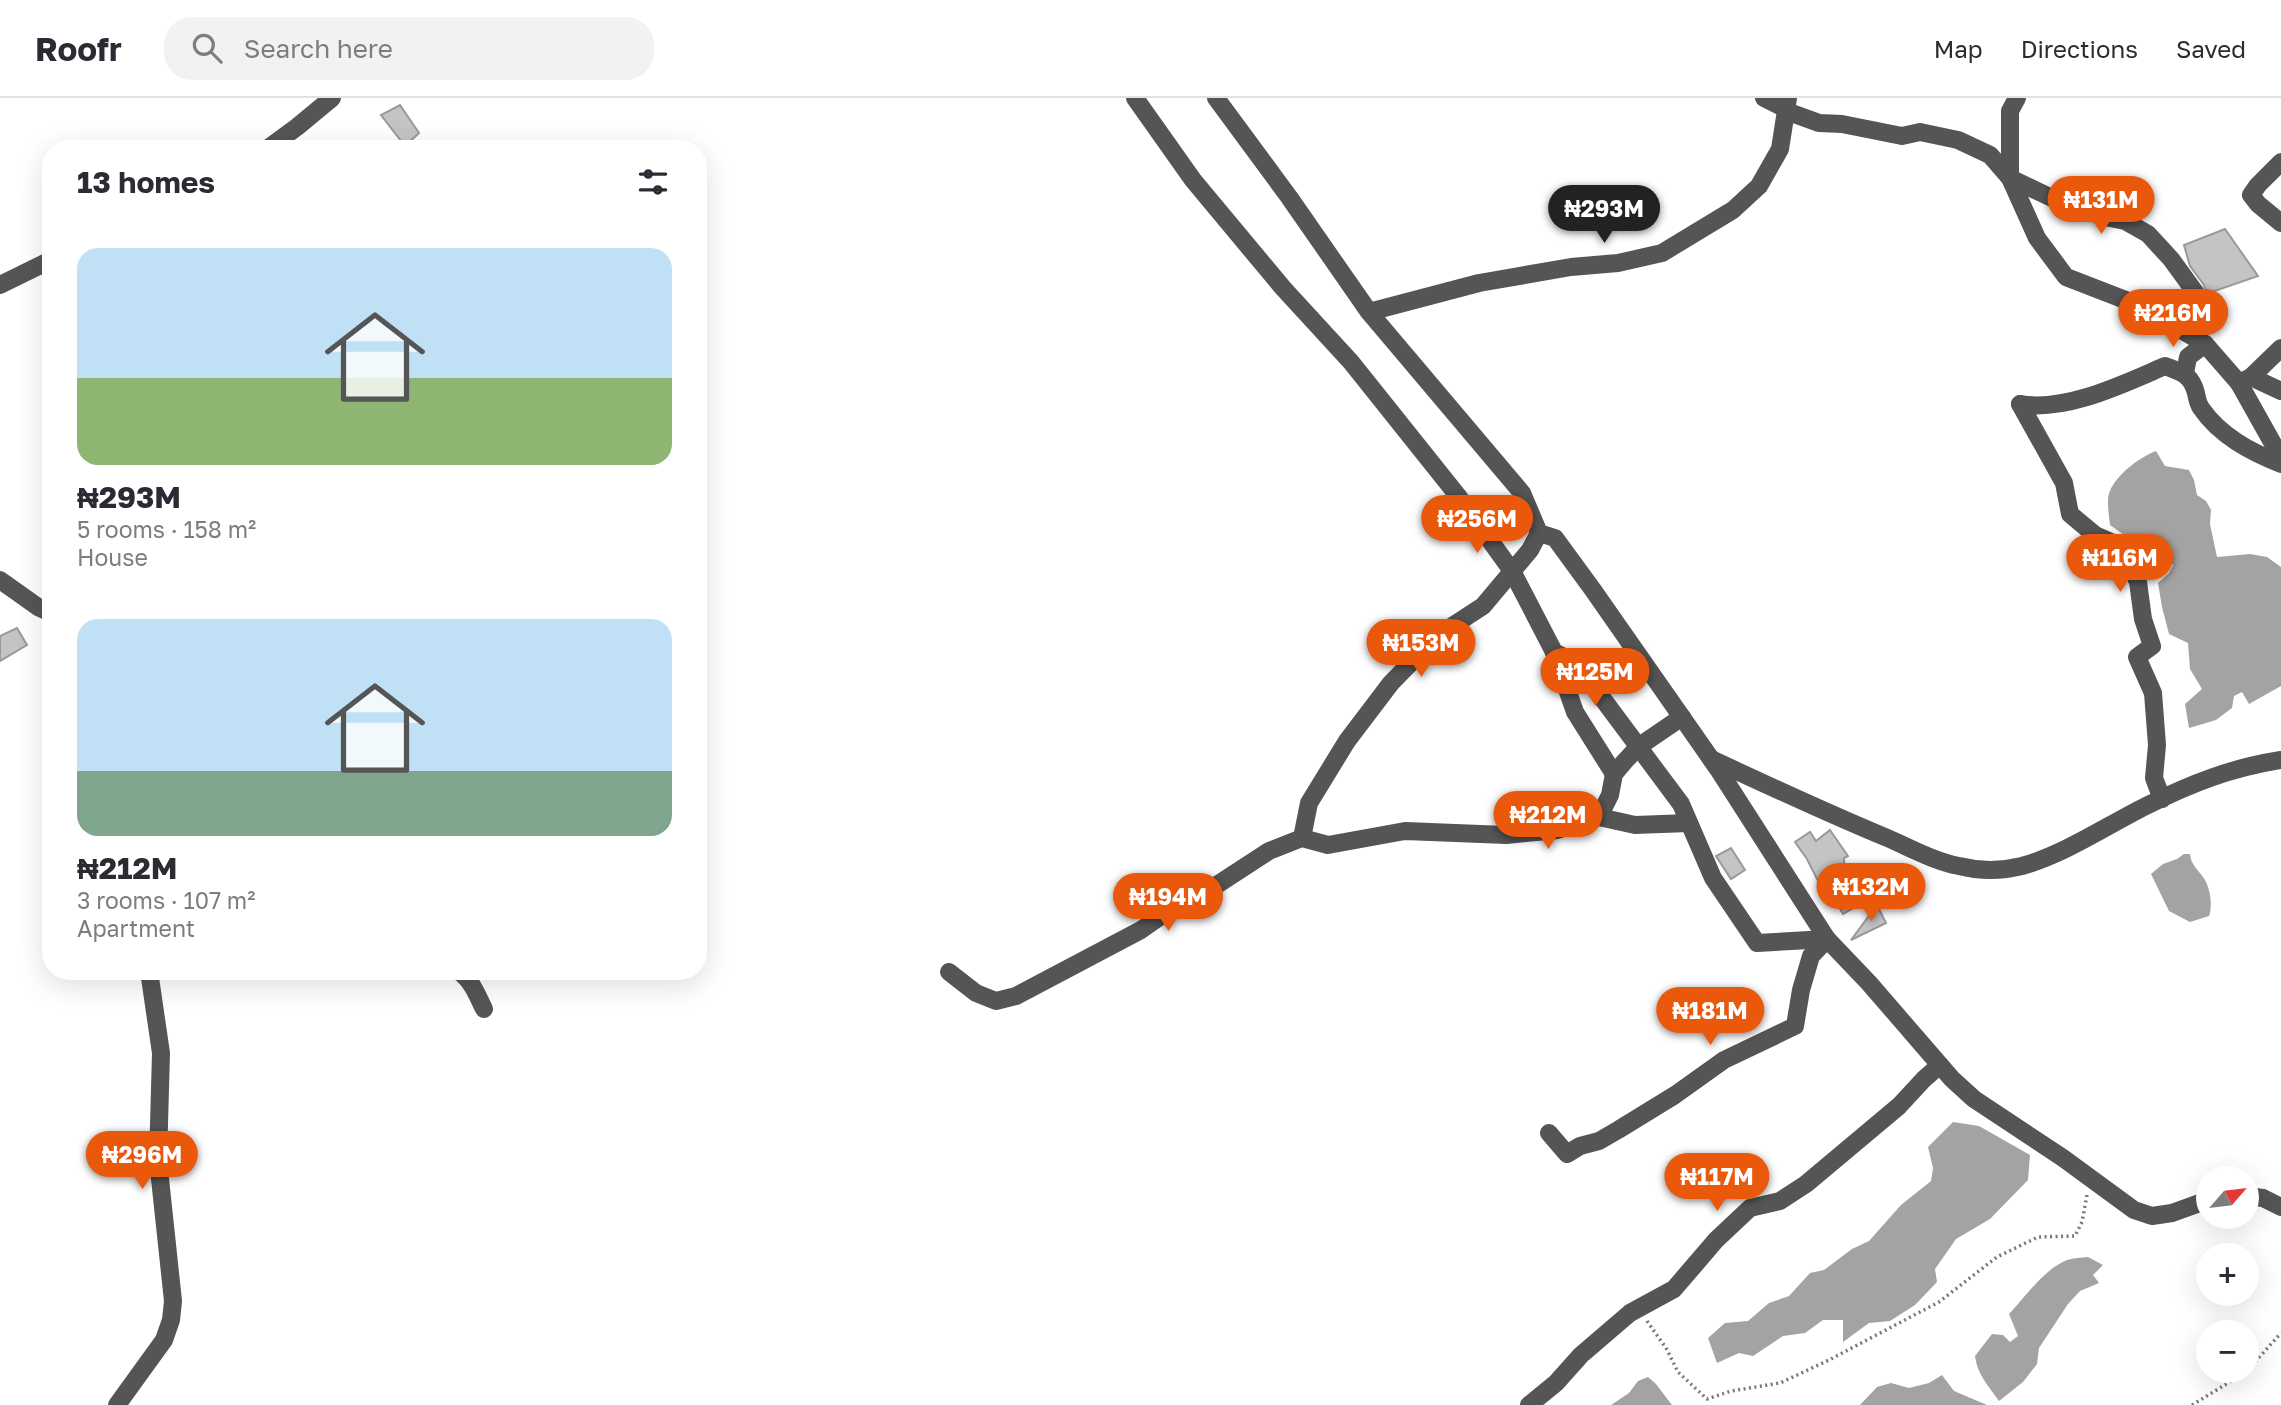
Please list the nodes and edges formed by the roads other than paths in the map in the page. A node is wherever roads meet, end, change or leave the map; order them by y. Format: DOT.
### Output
graph roads {
  1 [pos="332,98"];
  2 [pos="1135,98"];
  3 [pos="1216,98"];
  4 [pos="1764,98"];
  5 [pos="2017,98"];
  6 [pos="1787,106"];
  7 [pos="279,140"];
  8 [pos="2281,162"];
  9 [pos="2010,178"];
  10 [pos="2281,223"];
  11 [pos="42,264"];
  12 [pos="2,280"];
  13 [pos="2195,292"];
  14 [pos="1369,312"];
  15 [pos="2205,344"];
  16 [pos="2281,348"];
  17 [pos="2185,373"];
  18 [pos="2245,380"];
  19 [pos="2281,391"];
  20 [pos="2281,458"];
  21 [pos="2281,464"];
  22 [pos="1539,533"];
  23 [pos="1512,571"];
  24 [pos="0,580"];
  25 [pos="42,609"];
  26 [pos="1554,652"];
  27 [pos="1682,717"];
  28 [pos="1639,747"];
  29 [pos="1711,759"];
  30 [pos="2281,760"];
  31 [pos="1614,774"];
  32 [pos="2162,799"];
  33 [pos="1599,817"];
  34 [pos="1689,823"];
  35 [pos="1302,838"];
  36 [pos="1827,939"];
  37 [pos="949,972"];
  38 [pos="150,980"];
  39 [pos="468,980"];
  40 [pos="484,1009"];
  41 [pos="1940,1065"];
  42 [pos="1549,1133"];
  43 [pos="2259,1198"];
  44 [pos="2196,1204"];
  45 [pos="2281,1207"];
  46 [pos="117,1405"];
  47 [pos="1529,1405"];
  1 -- 7 [label="street"];
  2 -- 23 [label="street"];
  3 -- 14 [label="street"];
  4 -- 6 [label="street"];
  5 -- 9 [label="street"];
  6 -- 9 [label="street"];
  6 -- 14 [label="street"];
  8 -- 10 [label="street"];
  9 -- 13 [label="street"];
  9 -- 15 [label="street"];
  11 -- 12 [label="street"];
  14 -- 22 [label="street"];
  15 -- 17 [label="street"];
  15 -- 18 [label="street"];
  16 -- 18 [label="street"];
  17 -- 21 [label="street"];
  17 -- 32 [label="street"];
  18 -- 19 [label="street"];
  18 -- 20 [label="street"];
  22 -- 23 [label="street"];
  22 -- 27 [label="street"];
  23 -- 26 [label="street"];
  23 -- 35 [label="street"];
  24 -- 25 [label="street"];
  26 -- 28 [label="street"];
  26 -- 31 [label="street"];
  27 -- 28 [label="street"];
  27 -- 29 [label="street"];
  28 -- 31 [label="street"];
  28 -- 34 [label="street"];
  29 -- 32 [label="street"];
  29 -- 36 [label="street"];
  30 -- 32 [label="street"];
  31 -- 33 [label="street"];
  33 -- 34 [label="street"];
  33 -- 35 [label="street"];
  34 -- 36 [label="street"];
  35 -- 37 [label="street"];
  36 -- 41 [label="street"];
  36 -- 42 [label="street"];
  38 -- 46 [label="street"];
  39 -- 40 [label="street"];
  41 -- 44 [label="street"];
  41 -- 47 [label="street"];
  43 -- 45 [label="street"];
}
